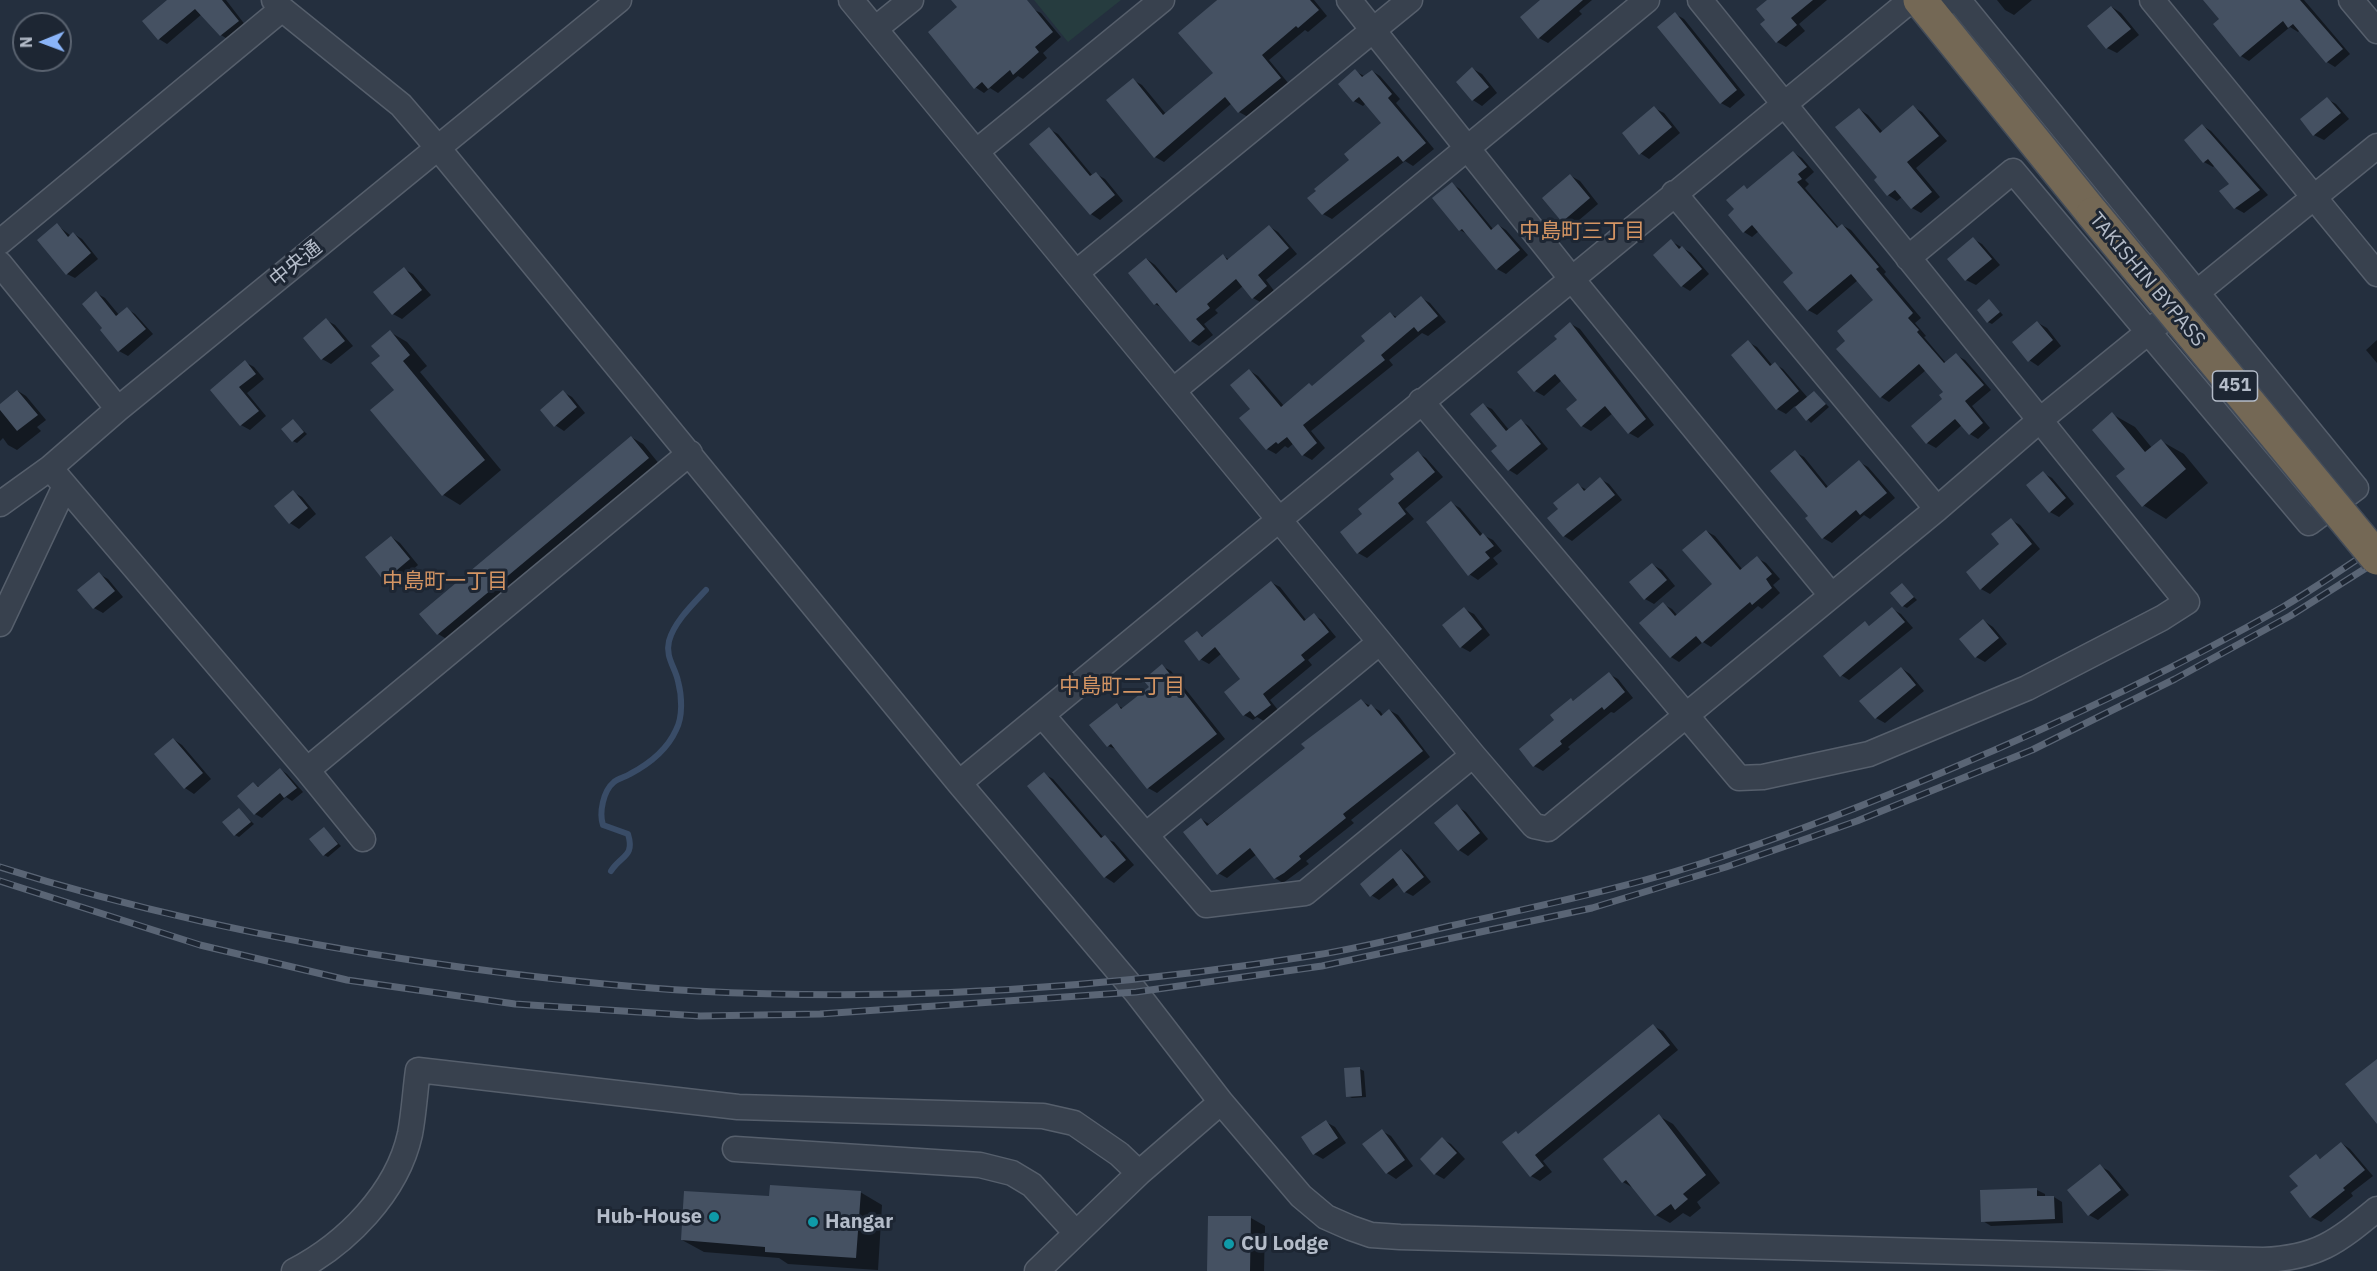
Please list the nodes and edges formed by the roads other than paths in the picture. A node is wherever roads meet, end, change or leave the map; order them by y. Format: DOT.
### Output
graph roads {
  1 [pos="619,0"];
  2 [pos="851,0"];
  3 [pos="911,0"];
  4 [pos="1162,0"];
  5 [pos="1349,0"];
  6 [pos="1410,0"];
  7 [pos="1647,0"];
  8 [pos="1700,0"];
  9 [pos="1911,0"];
  10 [pos="1920,0"];
  11 [pos="1945,0"];
  12 [pos="2152,0"];
  13 [pos="2351,0"];
  14 [pos="278,4"];
  15 [pos="875,29"];
  16 [pos="1374,30"];
  17 [pos="2377,31"];
  18 [pos="1783,105"];
  19 [pos="2377,146"];
  20 [pos="438,148"];
  21 [pos="1468,148"];
  22 [pos="977,151"];
  23 [pos="1674,193"];
  24 [pos="2312,198"];
  25 [pos="0,242"];
  26 [pos="1908,258"];
  27 [pos="0,264"];
  28 [pos="1077,272"];
  29 [pos="2377,274"];
  30 [pos="1571,278"];
  31 [pos="2196,292"];
  32 [pos="2149,331"];
  33 [pos="1174,390"];
  34 [pos="1421,401"];
  35 [pos="118,409"];
  36 [pos="2040,420"];
  37 [pos="690,453"];
  38 [pos="58,477"];
  39 [pos="0,504"];
  40 [pos="1937,508"];
  41 [pos="1279,519"];
  42 [pos="2377,558"];
  43 [pos="1831,595"];
  44 [pos="0,624"];
  45 [pos="1380,642"];
  46 [pos="1686,714"];
  47 [pos="1042,715"];
  48 [pos="1473,755"];
  49 [pos="307,770"];
  50 [pos="959,783"];
  51 [pos="1146,835"];
  52 [pos="363,839"];
  53 [pos="1221,1102"];
  54 [pos="735,1149"];
  55 [pos="1139,1173"];
  56 [pos="2377,1209"];
  57 [pos="1076,1233"];
  58 [pos="294,1271"];
  59 [pos="1037,1271"];
  1 -- 20 [label="street, 中央通"];
  2 -- 15 [label="street"];
  3 -- 15 [label="street"];
  4 -- 22 [label="street"];
  5 -- 16 [label="street"];
  6 -- 16 [label="street"];
  7 -- 21 [label="street"];
  8 -- 18 [label="street"];
  9 -- 18 [label="street"];
  10 -- 42 [label="highway, TAKISHIN BYPASS / 451, bridge"];
  11 -- 31 [label="street"];
  12 -- 24 [label="street"];
  13 -- 17 [label="street"];
  14 -- 20 [label="street"];
  14 -- 25 [label="street"];
  15 -- 22 [label="street"];
  16 -- 21 [label="street"];
  16 -- 28 [label="street"];
  18 -- 23 [label="street"];
  18 -- 26 [label="street"];
  19 -- 24 [label="street"];
  20 -- 35 [label="street, 中央通"];
  20 -- 37 [label="street"];
  21 -- 30 [label="street"];
  21 -- 33 [label="street"];
  22 -- 28 [label="street"];
  23 -- 30 [label="street"];
  23 -- 40 [label="street"];
  24 -- 29 [label="street"];
  24 -- 31 [label="street"];
  26 -- 32 [label="street"];
  26 -- 36 [label="street"];
  27 -- 35 [label="street"];
  28 -- 33 [label="street"];
  30 -- 34 [label="street"];
  30 -- 43 [label="street"];
  31 -- 32 [label="street"];
  31 -- 32 [label="street"];
  32 -- 36 [label="street"];
  33 -- 41 [label="street"];
  34 -- 41 [label="street"];
  34 -- 46 [label="street"];
  35 -- 38 [label="street, 中央通"];
  36 -- 40 [label="street"];
  36 -- 46 [label="street"];
  37 -- 49 [label="street"];
  37 -- 50 [label="street"];
  38 -- 39 [label="street, 中央通"];
  38 -- 44 [label="street"];
  38 -- 49 [label="street"];
  40 -- 43 [label="street"];
  41 -- 45 [label="street"];
  41 -- 47 [label="street"];
  43 -- 46 [label="street"];
  45 -- 48 [label="street"];
  45 -- 51 [label="street"];
  46 -- 48 [label="street"];
  47 -- 50 [label="street"];
  47 -- 51 [label="street"];
  48 -- 51 [label="street"];
  49 -- 52 [label="street"];
  50 -- 53 [label="street"];
  53 -- 55 [label="street"];
  53 -- 56 [label="street"];
  54 -- 57 [label="street"];
  55 -- 57 [label="street"];
  55 -- 58 [label="street"];
  57 -- 59 [label="street"];
}
